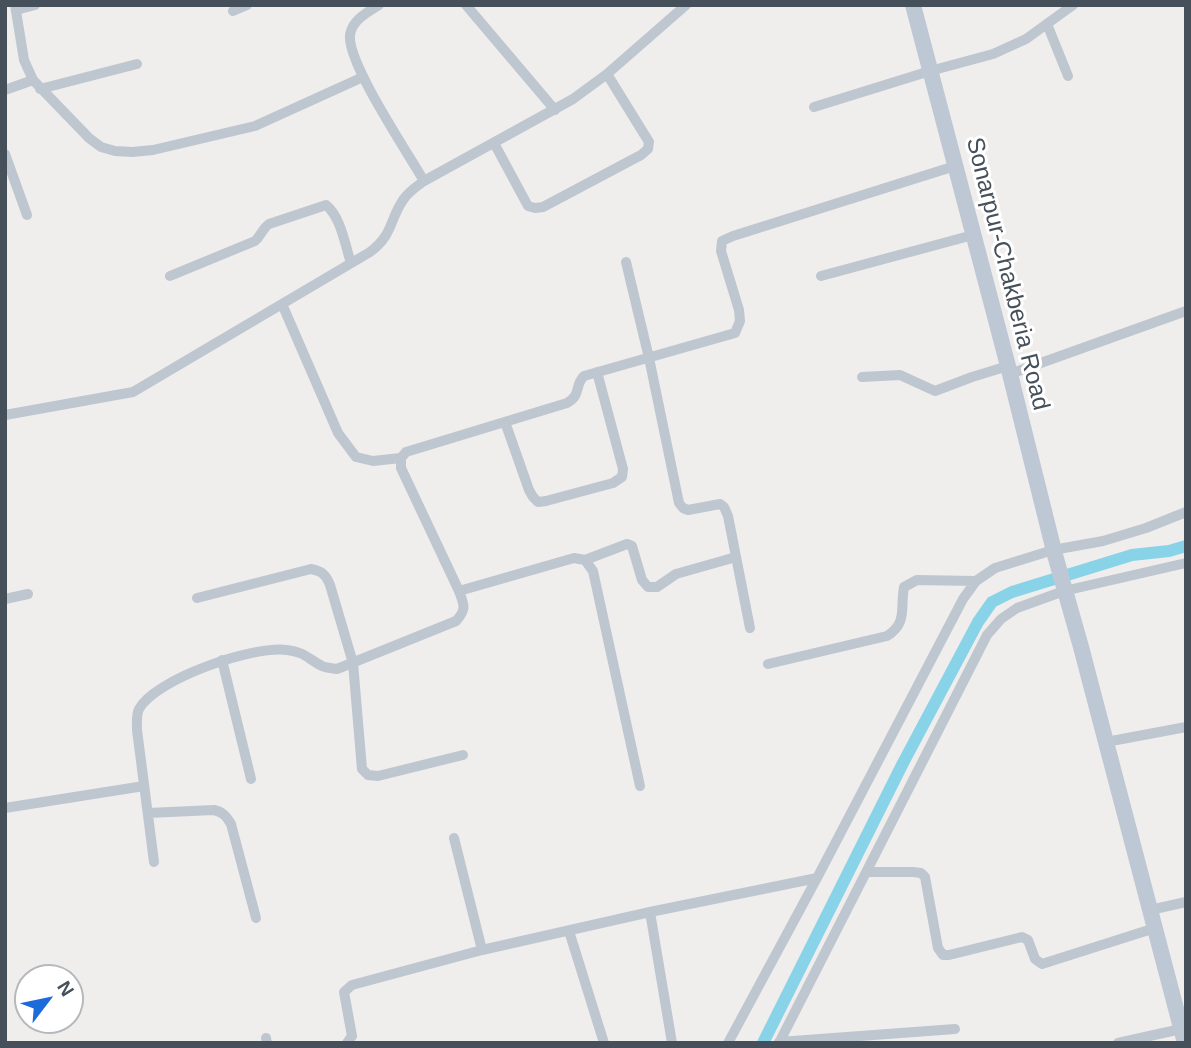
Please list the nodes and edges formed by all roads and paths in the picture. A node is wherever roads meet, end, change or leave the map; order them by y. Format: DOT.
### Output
graph roads {
  1 [pos="35,5"];
  2 [pos="247,5"];
  3 [pos="379,5"];
  4 [pos="466,5"];
  5 [pos="686,5"];
  6 [pos="913,5"];
  7 [pos="1073,5"];
  8 [pos="16,8"];
  9 [pos="233,11"];
  10 [pos="1047,24"];
  11 [pos="137,64"];
  12 [pos="930,71"];
  13 [pos="607,74"];
  14 [pos="1068,76"];
  15 [pos="363,77"];
  16 [pos="37,84"];
  17 [pos="5,90"];
  18 [pos="814,107"];
  19 [pos="555,110"];
  20 [pos="494,143"];
  21 [pos="5,153"];
  22 [pos="956,166"];
  23 [pos="424,181"];
  24 [pos="27,215"];
  25 [pos="973,235"];
  26 [pos="626,262"];
  27 [pos="351,263"];
  28 [pos="170,276"];
  29 [pos="821,276"];
  30 [pos="282,304"];
  31 [pos="1186,311"];
  32 [pos="649,358"];
  33 [pos="1009,370"];
  34 [pos="597,372"];
  35 [pos="862,377"];
  36 [pos="5,415"];
  37 [pos="505,422"];
  38 [pos="401,458"];
  39 [pos="1186,512"];
  40 [pos="1054,553"];
  41 [pos="736,556"];
  42 [pos="585,560"];
  43 [pos="1186,563"];
  44 [pos="976,581"];
  45 [pos="1064,589"];
  46 [pos="459,591"];
  47 [pos="28,594"];
  48 [pos="197,598"];
  49 [pos="5,599"];
  50 [pos="750,628"];
  51 [pos="222,660"];
  52 [pos="353,663"];
  53 [pos="768,664"];
  54 [pos="1186,727"];
  55 [pos="1106,742"];
  56 [pos="463,755"];
  57 [pos="251,779"];
  58 [pos="144,786"];
  59 [pos="640,786"];
  60 [pos="5,808"];
  61 [pos="148,813"];
  62 [pos="454,838"];
  63 [pos="154,862"];
  64 [pos="867,872"];
  65 [pos="817,878"];
  66 [pos="1186,902"];
  67 [pos="1150,910"];
  68 [pos="650,912"];
  69 [pos="257,918"];
  70 [pos="1154,928"];
  71 [pos="569,931"];
  72 [pos="482,950"];
  73 [pos="955,1029"];
  74 [pos="1183,1036"];
  75 [pos="847,1040"];
  76 [pos="347,1043"];
  77 [pos="604,1043"];
  78 [pos="672,1043"];
  79 [pos="728,1043"];
  80 [pos="779,1043"];
  81 [pos="1118,1043"];
  1 -- 8 [label="street"];
  2 -- 9 [label="street"];
  3 -- 15 [label="street"];
  4 -- 19 [label="street"];
  5 -- 13 [label="street"];
  6 -- 12 [label="main road, Sonarpur-Chakberia Road"];
  7 -- 10 [label="street"];
  8 -- 16 [label="street"];
  10 -- 12 [label="street"];
  10 -- 14 [label="street"];
  11 -- 16 [label="street"];
  12 -- 18 [label="street"];
  12 -- 22 [label="main road, Sonarpur-Chakberia Road"];
  13 -- 19 [label="street"];
  13 -- 20 [label="street"];
  15 -- 16 [label="street"];
  15 -- 23 [label="street"];
  16 -- 17 [label="street"];
  19 -- 20 [label="street"];
  20 -- 23 [label="street"];
  21 -- 24 [label="street"];
  22 -- 25 [label="main road, Sonarpur-Chakberia Road"];
  22 -- 32 [label="street"];
  23 -- 27 [label="street"];
  25 -- 29 [label="street"];
  25 -- 33 [label="main road, Sonarpur-Chakberia Road"];
  26 -- 32 [label="street"];
  27 -- 28 [label="street"];
  27 -- 30 [label="street"];
  30 -- 36 [label="street"];
  30 -- 38 [label="street"];
  31 -- 33 [label="street"];
  32 -- 34 [label="street"];
  32 -- 41 [label="street"];
  33 -- 35 [label="street"];
  33 -- 40 [label="main road, Sonarpur-Chakberia Road"];
  34 -- 37 [label="street"];
  34 -- 37 [label="street"];
  37 -- 38 [label="street"];
  38 -- 46 [label="street"];
  39 -- 40 [label="street"];
  40 -- 44 [label="street"];
  40 -- 45 [label="main road, Sonarpur-Chakberia Road"];
  41 -- 42 [label="street"];
  41 -- 50 [label="street"];
  42 -- 46 [label="street"];
  42 -- 59 [label="street"];
  43 -- 45 [label="street"];
  44 -- 53 [label="street"];
  44 -- 65 [label="street"];
  45 -- 55 [label="main road"];
  45 -- 64 [label="street"];
  46 -- 52 [label="street"];
  47 -- 49 [label="street"];
  48 -- 52 [label="street"];
  51 -- 52 [label="street"];
  51 -- 57 [label="street"];
  51 -- 58 [label="street"];
  52 -- 56 [label="street"];
  54 -- 55 [label="street"];
  55 -- 67 [label="main road"];
  58 -- 60 [label="street"];
  58 -- 61 [label="street"];
  61 -- 63 [label="street"];
  61 -- 69 [label="street"];
  62 -- 72 [label="street"];
  64 -- 70 [label="street"];
  64 -- 80 [label="street"];
  65 -- 68 [label="street"];
  65 -- 79 [label="street"];
  66 -- 67 [label="street"];
  67 -- 70 [label="main road"];
  68 -- 71 [label="street"];
  68 -- 78 [label="street"];
  70 -- 74 [label="main road"];
  71 -- 72 [label="street"];
  71 -- 77 [label="street"];
  72 -- 76 [label="street"];
  73 -- 75 [label="street"];
  74 -- 81 [label="street"];
  75 -- 80 [label="street"];
}
